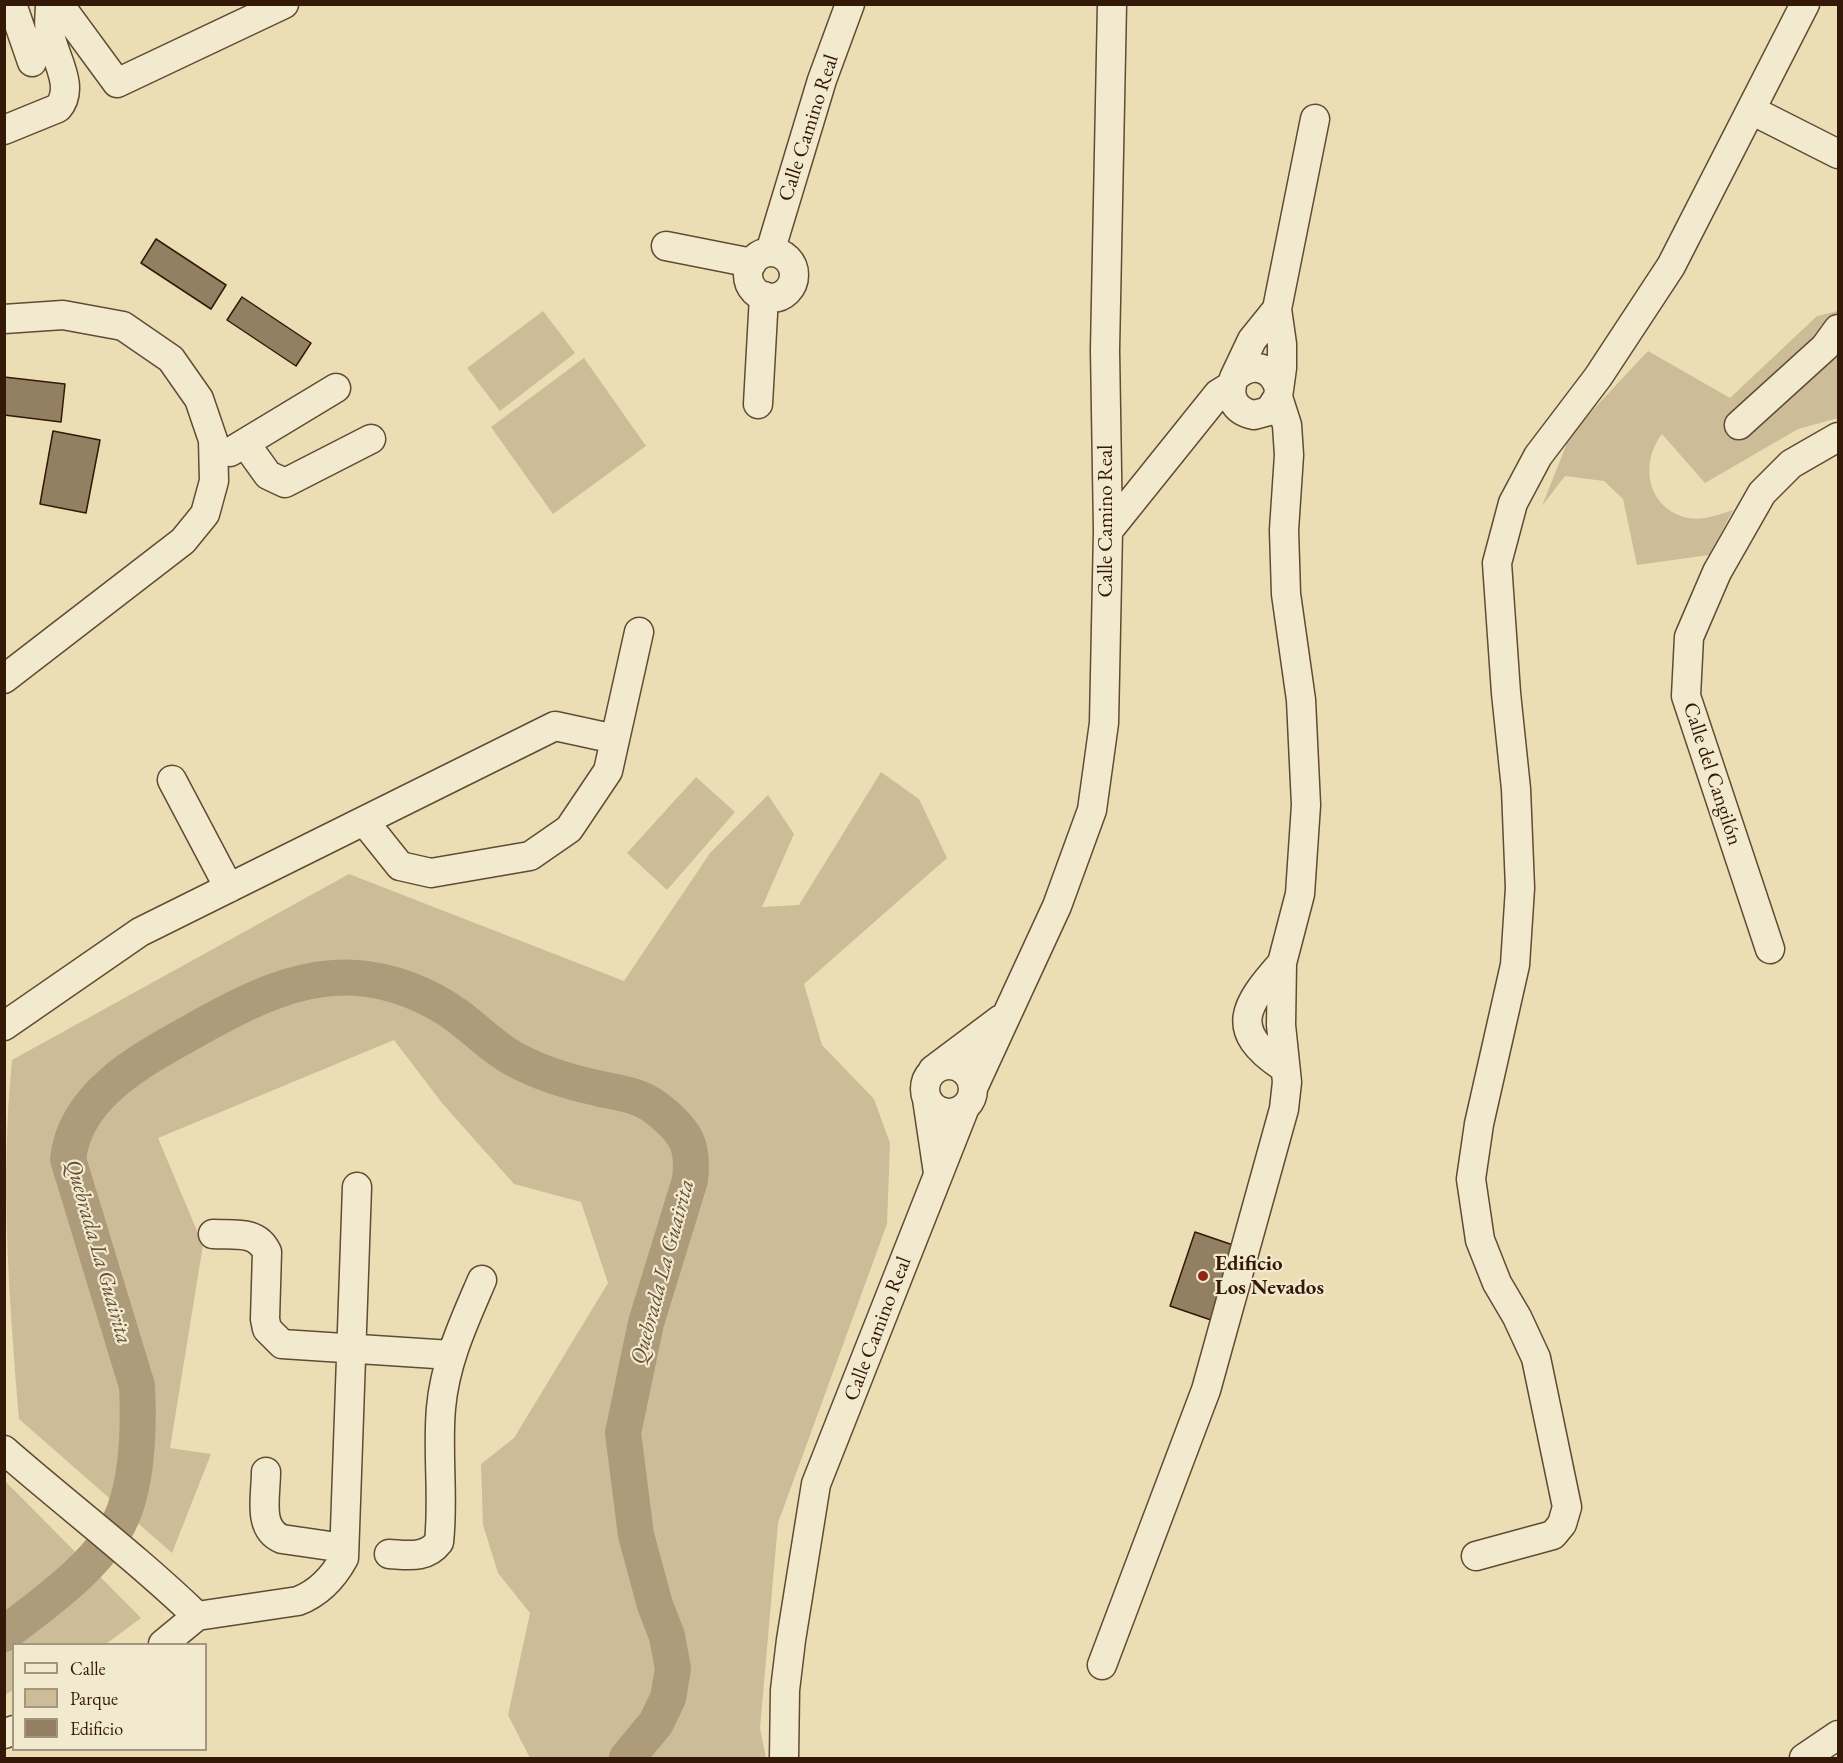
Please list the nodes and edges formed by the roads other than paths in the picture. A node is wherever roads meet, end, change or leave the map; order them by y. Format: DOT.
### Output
graph roads {
  1 [pos="12,4"];
  2 [pos="50,4"];
  3 [pos="59,4"];
  4 [pos="284,4"];
  5 [pos="850,4"];
  6 [pos="1112,4"];
  7 [pos="1805,4"];
  8 [pos="32,62"];
  9 [pos="1751,110"];
  10 [pos="1315,119"];
  11 [pos="4,130"];
  12 [pos="1839,154"];
  13 [pos="666,246"];
  14 [pos="761,258"];
  15 [pos="764,296"];
  16 [pos="1277,309"];
  17 [pos="4,320"];
  18 [pos="1839,329"];
  19 [pos="1252,340"];
  20 [pos="1282,344"];
  21 [pos="1233,382"];
  22 [pos="336,388"];
  23 [pos="1279,392"];
  24 [pos="758,404"];
  25 [pos="1250,415"];
  26 [pos="1195,423"];
  27 [pos="1739,425"];
  28 [pos="1839,437"];
  29 [pos="371,439"];
  30 [pos="244,444"];
  31 [pos="1289,455"];
  32 [pos="213,460"];
  33 [pos="285,483"];
  34 [pos="260,496"];
  35 [pos="1108,531"];
  36 [pos="639,632"];
  37 [pos="4,679"];
  38 [pos="615,739"];
  39 [pos="172,780"];
  40 [pos="364,821"];
  41 [pos="229,888"];
  42 [pos="1770,949"];
  43 [pos="8,1016"];
  44 [pos="1003,1018"];
  45 [pos="933,1070"];
  46 [pos="969,1097"];
  47 [pos="927,1099"];
  48 [pos="938,1173"];
  49 [pos="357,1187"];
  50 [pos="213,1234"];
  51 [pos="482,1280"];
  52 [pos="351,1348"];
  53 [pos="450,1355"];
  54 [pos="4,1450"];
  55 [pos="267,1472"];
  56 [pos="344,1548"];
  57 [pos="389,1554"];
  58 [pos="1476,1556"];
  59 [pos="197,1616"];
  60 [pos="164,1643"];
  61 [pos="1102,1665"];
  62 [pos="1839,1735"];
  63 [pos="784,1758"];
  64 [pos="1804,1758"];
  1 -- 8 [label="street"];
  2 -- 11 [label="street"];
  3 -- 4 [label="street"];
  5 -- 14 [label="street, Calle Camino Real"];
  6 -- 35 [label="street, Calle Camino Real"];
  7 -- 9 [label="street"];
  9 -- 12 [label="street"];
  9 -- 58 [label="street"];
  10 -- 16 [label="street"];
  13 -- 14 [label="street"];
  14 -- 15 [label="street, Calle Camino Real"];
  14 -- 15 [label="street"];
  15 -- 24 [label="street"];
  16 -- 19 [label="street"];
  16 -- 20 [label="street"];
  17 -- 32 [label="street"];
  18 -- 27 [label="street"];
  19 -- 20 [label="street"];
  19 -- 21 [label="street"];
  20 -- 23 [label="street"];
  21 -- 23 [label="street"];
  21 -- 25 [label="street"];
  21 -- 26 [label="street"];
  22 -- 30 [label="street"];
  23 -- 25 [label="street"];
  23 -- 31 [label="street"];
  25 -- 26 [label="street"];
  25 -- 31 [label="street"];
  26 -- 35 [label="street"];
  28 -- 42 [label="street, Calle del Cangilón"];
  29 -- 33 [label="street"];
  30 -- 32 [label="street"];
  30 -- 33 [label="street"];
  31 -- 61 [label="street"];
  32 -- 37 [label="street"];
  33 -- 34 [label="street"];
  35 -- 44 [label="street, Calle Camino Real"];
  36 -- 38 [label="street"];
  38 -- 40 [label="street"];
  38 -- 40 [label="street"];
  39 -- 41 [label="street"];
  40 -- 41 [label="street"];
  41 -- 43 [label="street"];
  44 -- 45 [label="street, Calle Camino Real"];
  44 -- 46 [label="street, Calle Camino Real"];
  45 -- 46 [label="street"];
  45 -- 47 [label="street, Calle Camino Real"];
  46 -- 47 [label="street"];
  46 -- 48 [label="street, Calle Camino Real"];
  47 -- 48 [label="street, Calle Camino Real"];
  48 -- 63 [label="street, Calle Camino Real"];
  49 -- 52 [label="street"];
  50 -- 52 [label="street"];
  51 -- 53 [label="street"];
  52 -- 53 [label="street"];
  52 -- 56 [label="street"];
  53 -- 57 [label="street"];
  54 -- 59 [label="street"];
  55 -- 56 [label="street"];
  56 -- 59 [label="street"];
  59 -- 60 [label="street"];
  62 -- 64 [label="street"];
}
